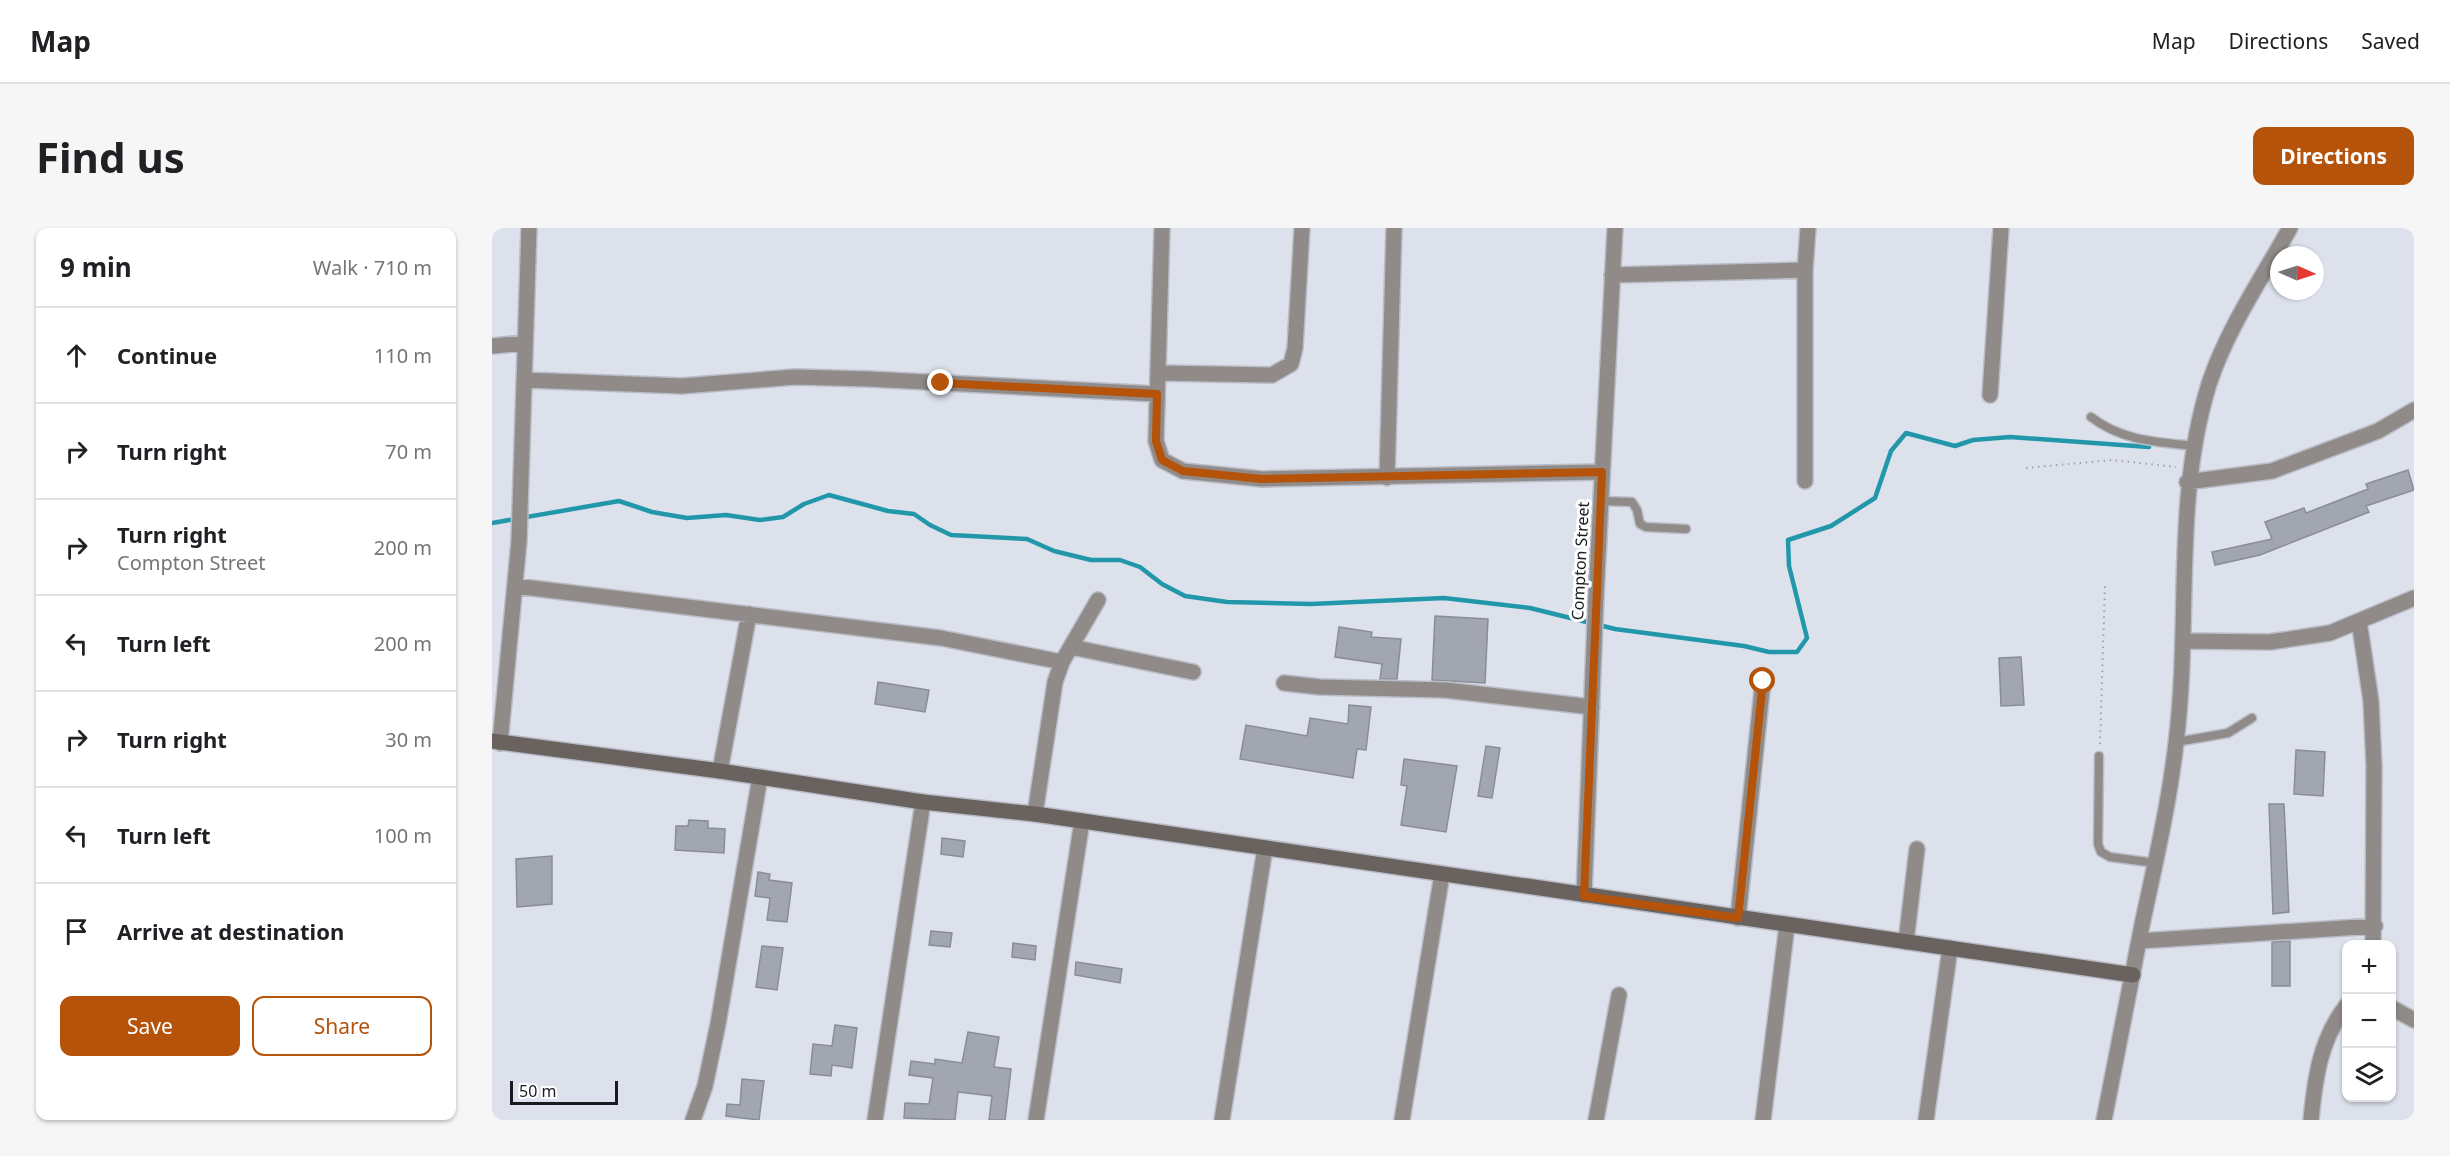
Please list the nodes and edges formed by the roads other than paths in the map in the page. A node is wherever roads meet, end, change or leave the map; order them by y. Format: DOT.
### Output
graph roads {
  1 [pos="529,228"];
  2 [pos="1162,228"];
  3 [pos="1302,228"];
  4 [pos="1394,228"];
  5 [pos="1615,228"];
  6 [pos="1808,228"];
  7 [pos="2001,228"];
  8 [pos="2290,228"];
  9 [pos="1805,270"];
  10 [pos="1612,275"];
  11 [pos="525,343"];
  12 [pos="492,346"];
  13 [pos="1158,373"];
  14 [pos="525,380"];
  15 [pos="1157,394"];
  16 [pos="1990,395"];
  17 [pos="2414,410"];
  18 [pos="2091,417"];
  19 [pos="2194,446"];
  20 [pos="1602,472"];
  21 [pos="2189,476"];
  22 [pos="1387,478"];
  23 [pos="1805,481"];
  24 [pos="1601,501"];
  25 [pos="1686,529"];
  26 [pos="515,586"];
  27 [pos="2414,598"];
  28 [pos="1098,600"];
  29 [pos="749,614"];
  30 [pos="2359,621"];
  31 [pos="2184,641"];
  32 [pos="1071,647"];
  33 [pos="1062,662"];
  34 [pos="1193,672"];
  35 [pos="1763,681"];
  36 [pos="1284,683"];
  37 [pos="1592,708"];
  38 [pos="2253,718"];
  39 [pos="496,742"];
  40 [pos="2176,742"];
  41 [pos="2098,756"];
  42 [pos="720,771"];
  43 [pos="760,777"];
  44 [pos="923,802"];
  45 [pos="1035,814"];
  46 [pos="1082,821"];
  47 [pos="1265,848"];
  48 [pos="1917,849"];
  49 [pos="2155,863"];
  50 [pos="1442,874"];
  51 [pos="1584,896"];
  52 [pos="1738,918"];
  53 [pos="1787,925"];
  54 [pos="2375,926"];
  55 [pos="2374,940"];
  56 [pos="2139,941"];
  57 [pos="1906,942"];
  58 [pos="1950,948"];
  59 [pos="2133,975"];
  60 [pos="1619,995"];
  61 [pos="2342,1011"];
  62 [pos="2396,1011"];
  63 [pos="2414,1020"];
  64 [pos="693,1120"];
  65 [pos="875,1120"];
  66 [pos="1036,1120"];
  67 [pos="1222,1120"];
  68 [pos="1402,1120"];
  69 [pos="1596,1120"];
  70 [pos="1763,1120"];
  71 [pos="1926,1120"];
  72 [pos="2104,1120"];
  73 [pos="2311,1120"];
  1 -- 11 [label="street"];
  2 -- 13 [label="street"];
  3 -- 13 [label="street"];
  4 -- 22 [label="street"];
  5 -- 10 [label="street, Compton Street"];
  6 -- 9 [label="street"];
  7 -- 16 [label="street"];
  8 -- 19 [label="street"];
  9 -- 10 [label="street"];
  9 -- 23 [label="street"];
  10 -- 20 [label="street, Compton Street"];
  11 -- 12 [label="street"];
  11 -- 14 [label="street"];
  13 -- 15 [label="street"];
  14 -- 15 [label="street"];
  14 -- 26 [label="street"];
  15 -- 22 [label="street"];
  17 -- 21 [label="street"];
  18 -- 19 [label="lane"];
  19 -- 21 [label="street"];
  20 -- 22 [label="street"];
  20 -- 24 [label="street, Compton Street"];
  21 -- 31 [label="street"];
  24 -- 25 [label="lane"];
  24 -- 37 [label="street, Compton Street"];
  26 -- 29 [label="street"];
  26 -- 39 [label="street"];
  27 -- 30 [label="street"];
  28 -- 32 [label="street"];
  29 -- 33 [label="street"];
  29 -- 42 [label="street"];
  30 -- 31 [label="street"];
  30 -- 54 [label="street"];
  31 -- 40 [label="street"];
  32 -- 33 [label="street"];
  32 -- 34 [label="street"];
  33 -- 45 [label="street"];
  35 -- 52 [label="street"];
  36 -- 37 [label="street"];
  37 -- 51 [label="street, Compton Street"];
  38 -- 40 [label="lane"];
  39 -- 42 [label="street"];
  40 -- 49 [label="street"];
  41 -- 49 [label="lane"];
  42 -- 43 [label="street"];
  43 -- 44 [label="street"];
  43 -- 64 [label="street"];
  44 -- 45 [label="street"];
  44 -- 65 [label="street"];
  45 -- 46 [label="street"];
  46 -- 47 [label="street"];
  46 -- 66 [label="street"];
  47 -- 50 [label="street"];
  47 -- 67 [label="street"];
  48 -- 57 [label="street"];
  49 -- 56 [label="street"];
  50 -- 51 [label="street"];
  50 -- 68 [label="street"];
  51 -- 52 [label="street"];
  52 -- 53 [label="street"];
  53 -- 57 [label="street"];
  53 -- 70 [label="street"];
  54 -- 55 [label="street"];
  54 -- 56 [label="street"];
  56 -- 59 [label="street"];
  57 -- 58 [label="street"];
  58 -- 59 [label="street"];
  58 -- 71 [label="street"];
  59 -- 72 [label="street"];
  60 -- 69 [label="street"];
  61 -- 73 [label="street"];
  62 -- 63 [label="street"];
}
